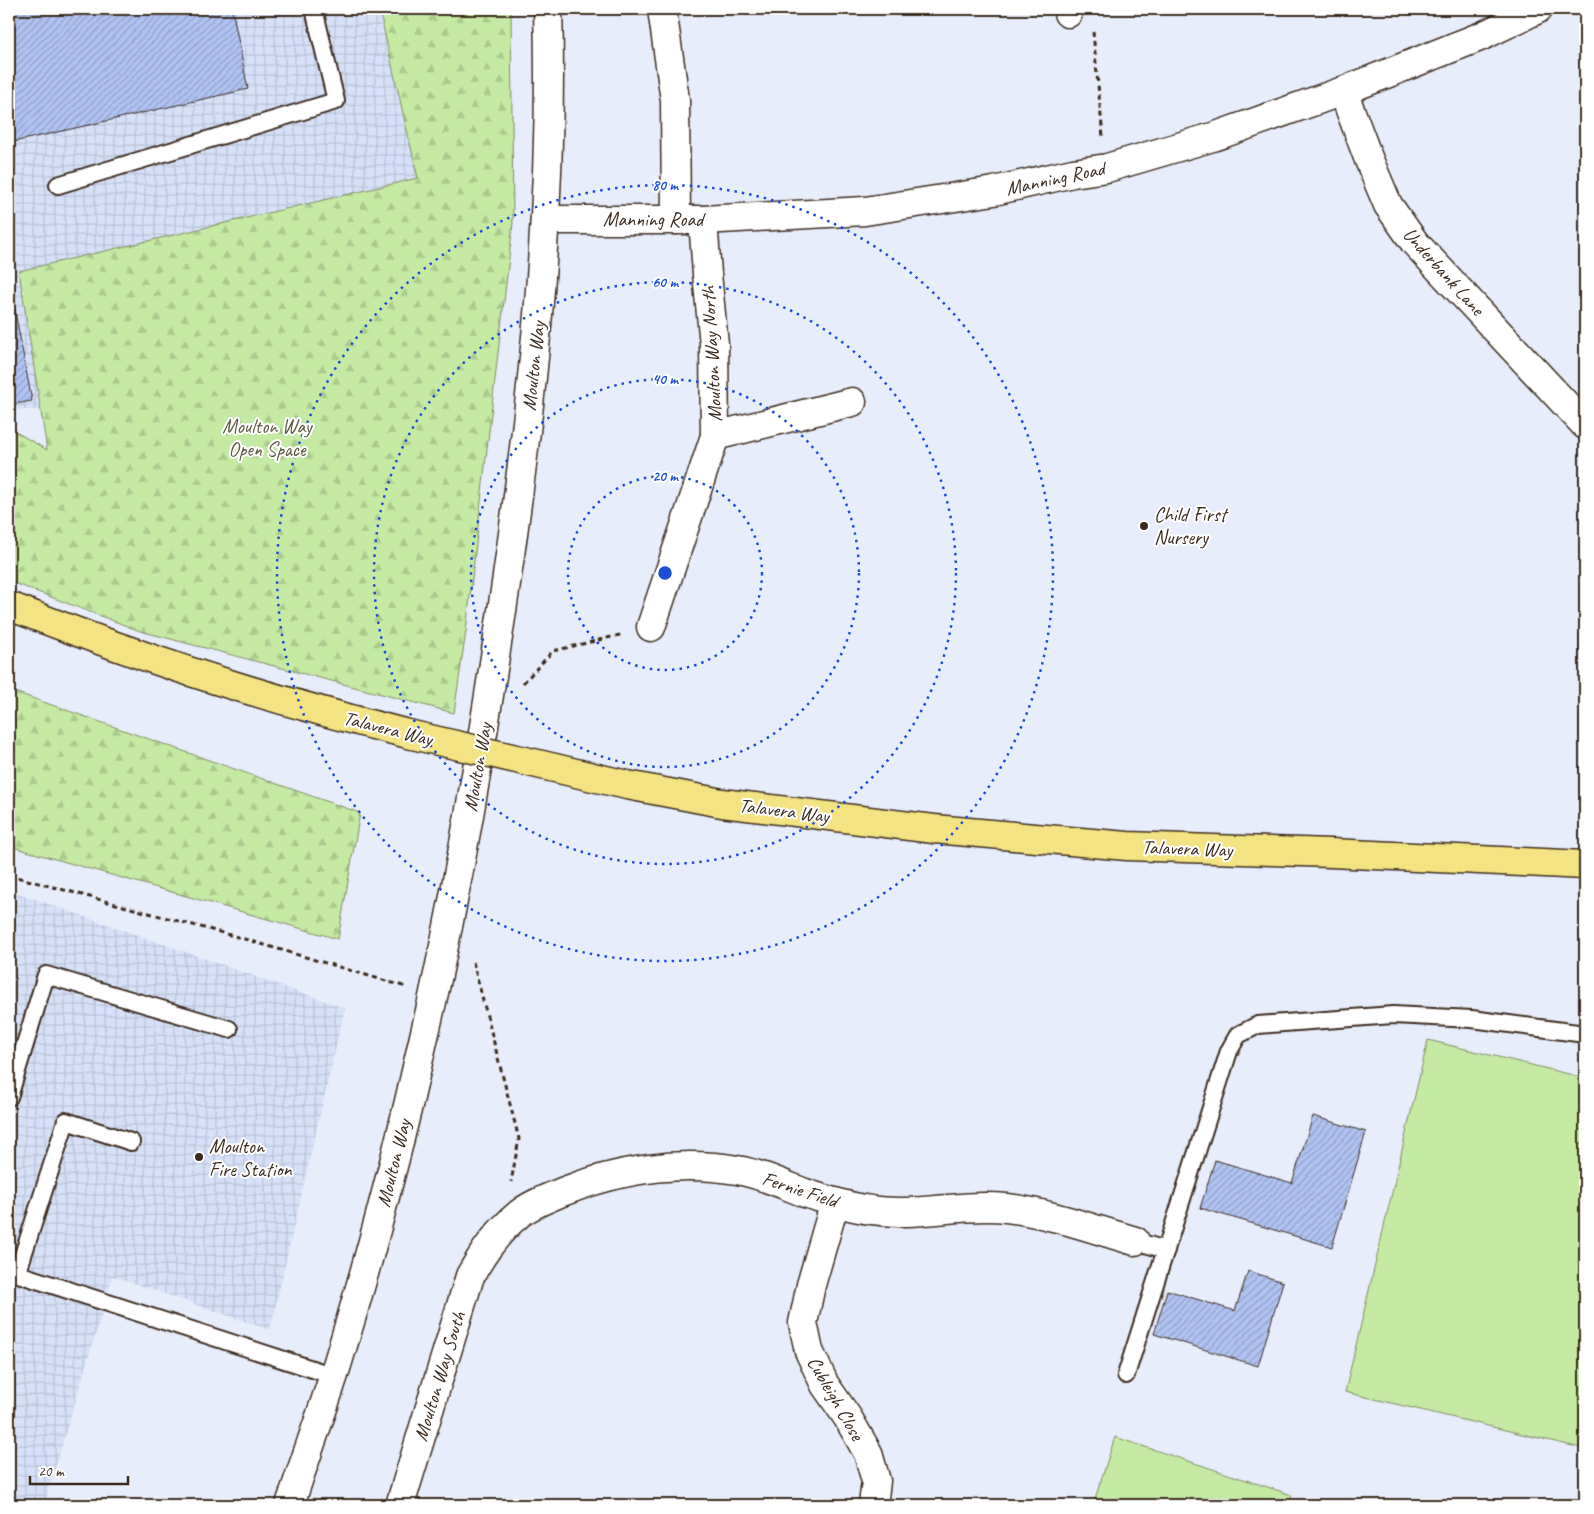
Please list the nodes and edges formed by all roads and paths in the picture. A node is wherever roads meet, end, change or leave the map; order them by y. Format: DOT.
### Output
graph roads {
  1 [pos="314,9"];
  2 [pos="548,9"];
  3 [pos="662,9"];
  4 [pos="1538,9"];
  5 [pos="1068,11"];
  6 [pos="1343,91"];
  7 [pos="1106,168"];
  8 [pos="58,186"];
  9 [pos="545,220"];
  10 [pos="676,220"];
  11 [pos="703,220"];
  12 [pos="852,402"];
  13 [pos="1585,425"];
  14 [pos="715,436"];
  15 [pos="9,606"];
  16 [pos="651,628"];
  17 [pos="486,713"];
  18 [pos="1585,865"];
  19 [pos="9,875"];
  20 [pos="443,949"];
  21 [pos="405,977"];
  22 [pos="228,1029"];
  23 [pos="1585,1034"];
  24 [pos="9,1097"];
  25 [pos="131,1142"];
  26 [pos="510,1184"];
  27 [pos="835,1202"];
  28 [pos="1135,1241"];
  29 [pos="484,1250"];
  30 [pos="1166,1250"];
  31 [pos="13,1272"];
  32 [pos="1126,1374"];
  33 [pos="334,1376"];
  34 [pos="290,1505"];
  35 [pos="400,1505"];
  36 [pos="873,1505"];
  1 -- 8 [label="lane"];
  2 -- 9 [label="street, Moulton Way"];
  3 -- 10 [label="street"];
  4 -- 6 [label="street, Manning Road"];
  5 -- 7 [label="path"];
  6 -- 7 [label="street, Manning Road"];
  6 -- 13 [label="street, Underbank Lane"];
  7 -- 11 [label="street, Manning Road"];
  9 -- 10 [label="street, Manning Road"];
  9 -- 17 [label="street, Moulton Way"];
  10 -- 11 [label="street, Manning Road"];
  11 -- 14 [label="street, Moulton Way North"];
  12 -- 14 [label="street"];
  14 -- 16 [label="street, Moulton Way North"];
  15 -- 18 [label="main road, Talavera Way, bridge"];
  16 -- 17 [label="path"];
  17 -- 20 [label="street, Moulton Way"];
  19 -- 21 [label="path"];
  20 -- 26 [label="path"];
  20 -- 33 [label="street, Moulton Way"];
  22 -- 24 [label="lane"];
  23 -- 30 [label="lane"];
  25 -- 31 [label="lane"];
  27 -- 28 [label="street, Fernie Field"];
  27 -- 29 [label="street, Fernie Field"];
  27 -- 36 [label="street, Cubleigh Close"];
  28 -- 30 [label="lane"];
  29 -- 35 [label="street, Moulton Way South"];
  30 -- 32 [label="lane"];
  31 -- 33 [label="lane"];
  33 -- 34 [label="street, Moulton Way"];
}
